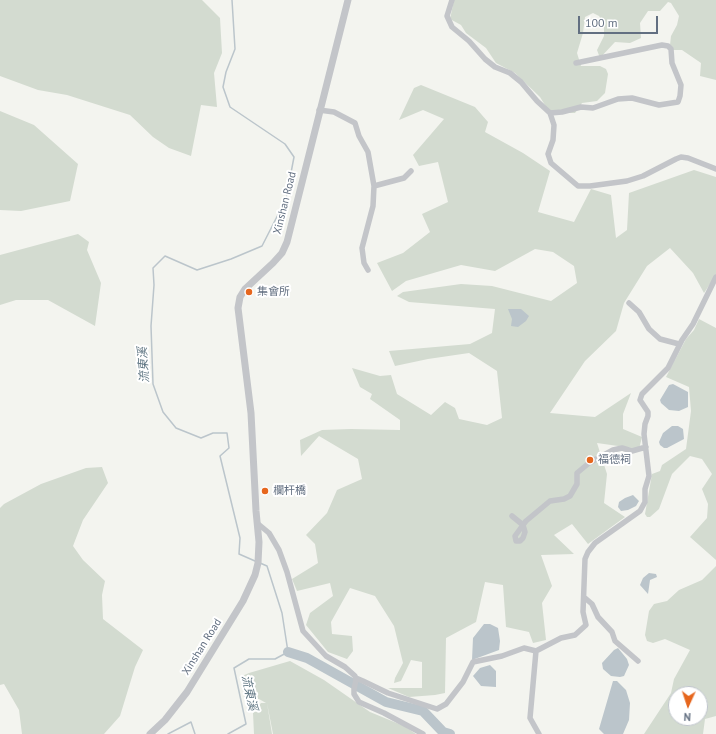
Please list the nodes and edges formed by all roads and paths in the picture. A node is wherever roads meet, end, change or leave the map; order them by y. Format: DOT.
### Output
graph roads {
  1 [pos="348,0"];
  2 [pos="452,0"];
  3 [pos="576,63"];
  4 [pos="319,110"];
  5 [pos="550,113"];
  6 [pos="716,169"];
  7 [pos="412,171"];
  8 [pos="374,186"];
  9 [pos="368,270"];
  10 [pos="716,277"];
  11 [pos="630,302"];
  12 [pos="679,344"];
  13 [pos="646,447"];
  14 [pos="512,516"];
  15 [pos="257,523"];
  16 [pos="585,598"];
  17 [pos="536,651"];
  18 [pos="638,660"];
  19 [pos="356,679"];
  20 [pos="150,734"];
  21 [pos="423,734"];
  22 [pos="539,734"];
  1 -- 4 [label="street, Xinshan Road"];
  2 -- 5 [label="street"];
  3 -- 5 [label="street"];
  4 -- 8 [label="street"];
  4 -- 15 [label="street, Xinshan Road"];
  5 -- 6 [label="street"];
  7 -- 8 [label="street"];
  8 -- 9 [label="street"];
  10 -- 12 [label="street"];
  11 -- 12 [label="street"];
  12 -- 13 [label="street"];
  13 -- 14 [label="street"];
  13 -- 16 [label="street"];
  15 -- 19 [label="street"];
  15 -- 20 [label="street, Xinshan Road"];
  16 -- 17 [label="street"];
  16 -- 18 [label="street"];
  17 -- 19 [label="street"];
  17 -- 22 [label="street"];
  19 -- 21 [label="street"];
}
